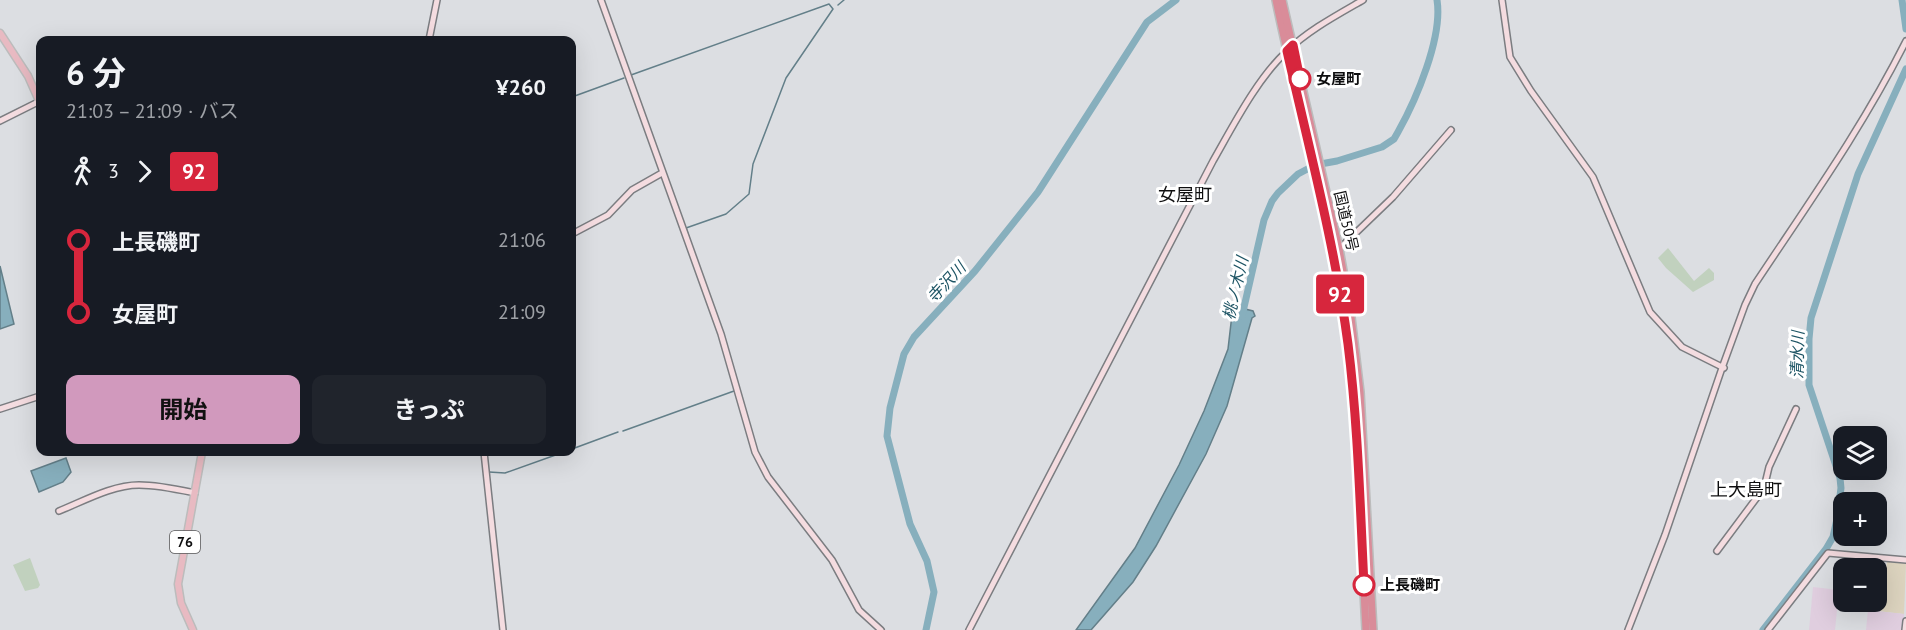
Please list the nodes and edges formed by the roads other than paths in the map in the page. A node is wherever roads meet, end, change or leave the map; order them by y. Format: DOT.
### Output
graph roads {
  1 [pos="437,0"];
  2 [pos="601,0"];
  3 [pos="1276,0"];
  4 [pos="1282,0"];
  5 [pos="1363,0"];
  6 [pos="1502,0"];
  7 [pos="0,33"];
  8 [pos="430,36"];
  9 [pos="1906,41"];
  10 [pos="1290,48"];
  11 [pos="36,94"];
  12 [pos="36,104"];
  13 [pos="0,121"];
  14 [pos="1451,130"];
  15 [pos="662,173"];
  16 [pos="1321,187"];
  17 [pos="576,232"];
  18 [pos="1339,249"];
  19 [pos="1723,368"];
  20 [pos="36,397"];
  21 [pos="0,409"];
  22 [pos="1796,409"];
  23 [pos="201,456"];
  24 [pos="484,456"];
  25 [pos="195,493"];
  26 [pos="59,511"];
  27 [pos="1717,551"];
  28 [pos="1906,560"];
  29 [pos="1906,621"];
  30 [pos="193,630"];
  31 [pos="503,630"];
  32 [pos="881,630"];
  33 [pos="969,630"];
  34 [pos="1366,630"];
  35 [pos="1373,630"];
  36 [pos="1628,630"];
  37 [pos="1768,630"];
  38 [pos="1905,630"];
  1 -- 8 [label="street"];
  2 -- 15 [label="street"];
  3 -- 10 [label="highway, 国道50号"];
  4 -- 10 [label="highway, 国道50号"];
  5 -- 10 [label="street"];
  6 -- 19 [label="street"];
  7 -- 11 [label="main road"];
  9 -- 19 [label="street"];
  10 -- 16 [label="highway, 国道50号"];
  10 -- 33 [label="street"];
  12 -- 13 [label="street"];
  14 -- 18 [label="street"];
  15 -- 17 [label="street"];
  15 -- 32 [label="street"];
  16 -- 18 [label="highway, 国道50号"];
  16 -- 34 [label="highway, 国道50号"];
  18 -- 35 [label="highway, 国道50号"];
  19 -- 36 [label="street"];
  20 -- 21 [label="street"];
  22 -- 27 [label="street"];
  23 -- 25 [label="main road, 76"];
  24 -- 31 [label="street"];
  25 -- 26 [label="street"];
  25 -- 30 [label="main road, 76"];
  28 -- 37 [label="street"];
  29 -- 38 [label="street"];
}
